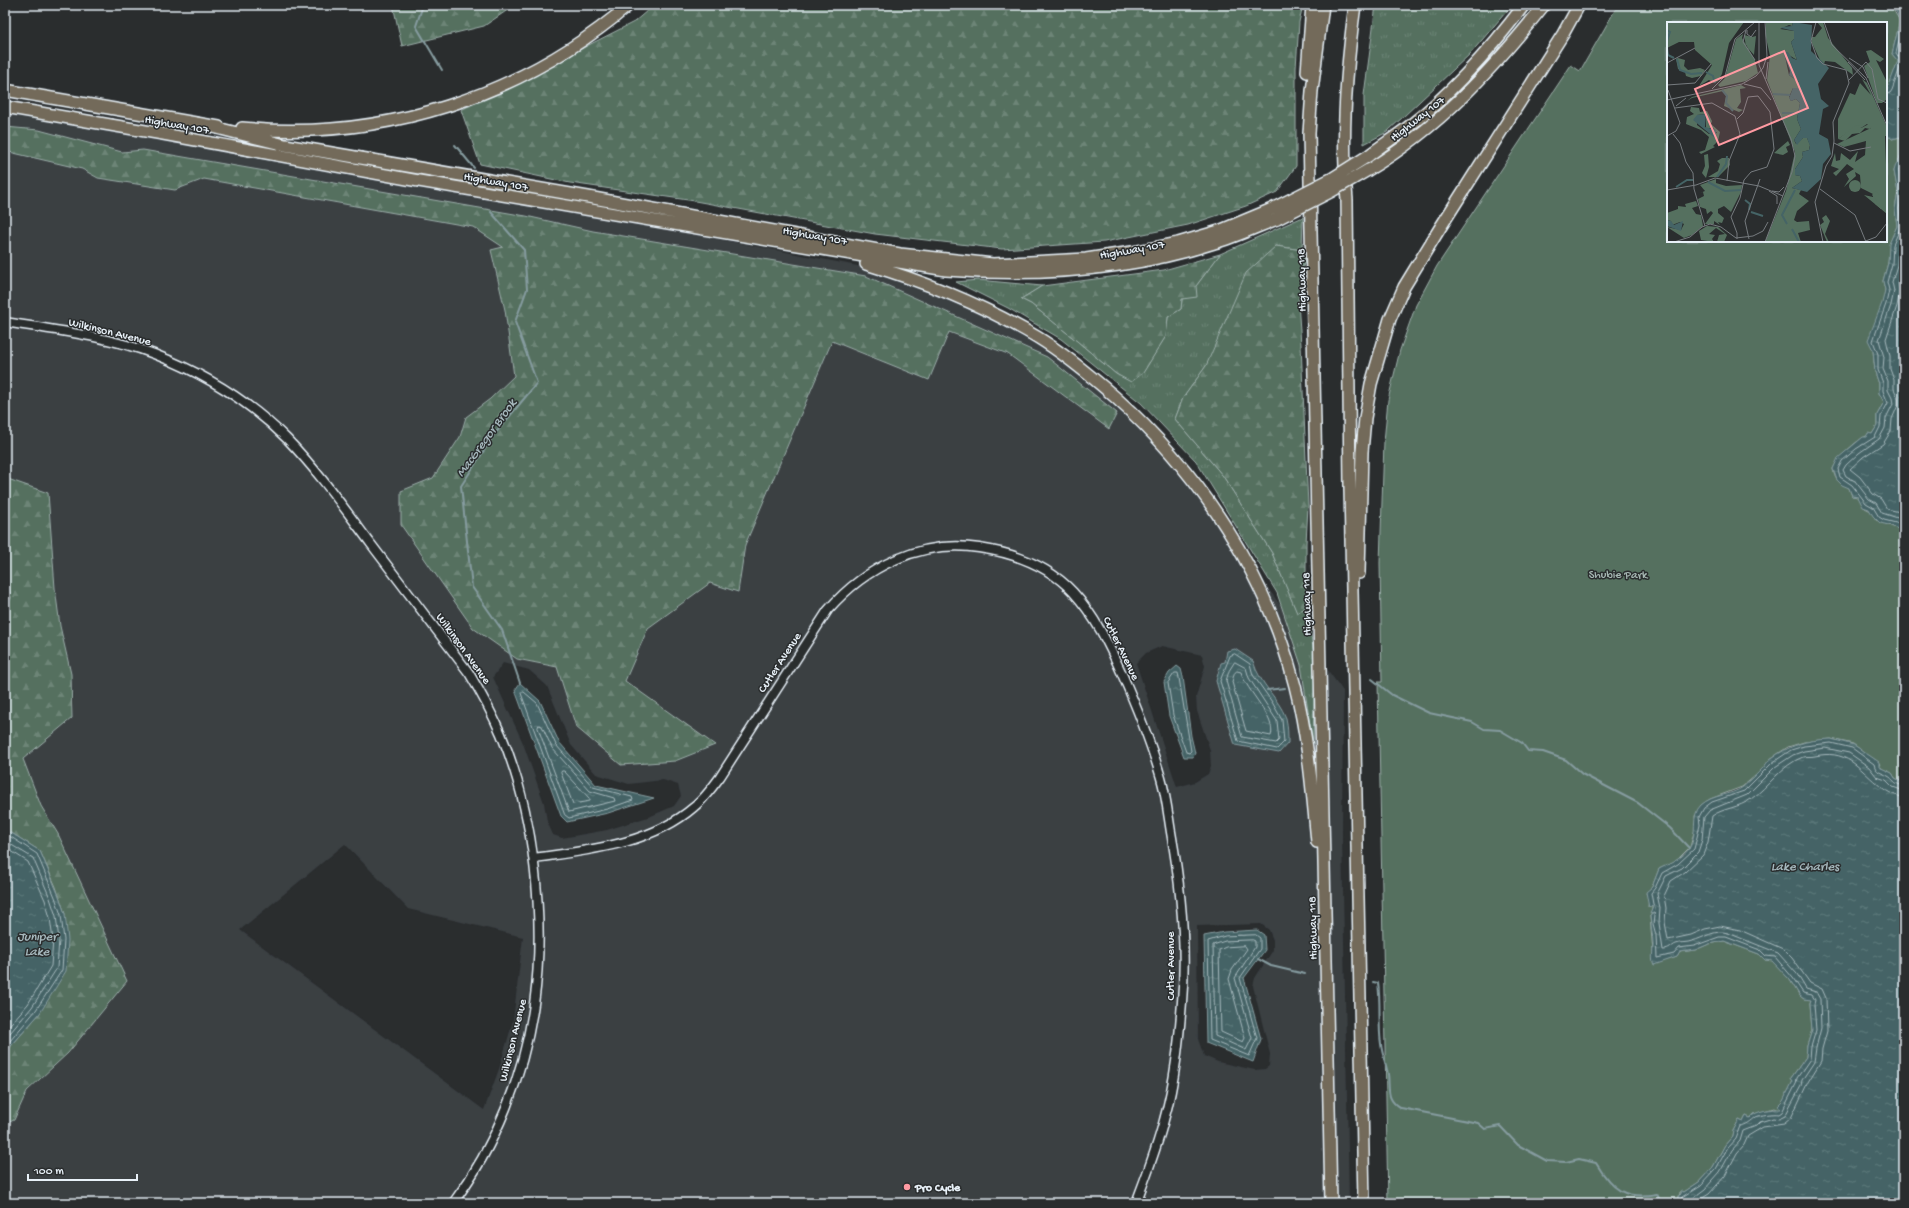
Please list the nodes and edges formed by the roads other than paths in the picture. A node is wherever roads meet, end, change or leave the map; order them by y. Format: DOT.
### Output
graph roads {
  1 [pos="629,5"];
  2 [pos="1312,5"];
  3 [pos="1323,5"];
  4 [pos="1355,5"];
  5 [pos="1524,5"];
  6 [pos="1544,5"];
  7 [pos="1579,5"];
  8 [pos="5,90"];
  9 [pos="5,108"];
  10 [pos="5,114"];
  11 [pos="60,118"];
  12 [pos="213,127"];
  13 [pos="1310,132"];
  14 [pos="1274,214"];
  15 [pos="818,249"];
  16 [pos="5,322"];
  17 [pos="1354,694"];
  18 [pos="534,858"];
  19 [pos="1327,1028"];
  20 [pos="453,1203"];
  21 [pos="1136,1203"];
  22 [pos="1331,1203"];
  23 [pos="1364,1203"];
  1 -- 12 [label="highway, Highway 107"];
  2 -- 13 [label="highway"];
  3 -- 13 [label="highway, Highway 118"];
  4 -- 17 [label="highway"];
  5 -- 14 [label="highway, bridge"];
  6 -- 14 [label="highway, Highway 107, bridge"];
  7 -- 17 [label="highway"];
  8 -- 12 [label="highway, Highway 107"];
  9 -- 11 [label="highway, Highway 107"];
  10 -- 11 [label="highway"];
  11 -- 15 [label="highway, Highway 107"];
  12 -- 14 [label="highway"];
  13 -- 19 [label="highway, Highway 118"];
  14 -- 15 [label="highway, Highway 107"];
  15 -- 19 [label="highway"];
  16 -- 18 [label="street, Wilkinson Avenue"];
  17 -- 23 [label="highway"];
  18 -- 20 [label="street, Wilkinson Avenue"];
  18 -- 21 [label="street, Cutler Avenue"];
  19 -- 22 [label="highway, Highway 118"];
}
